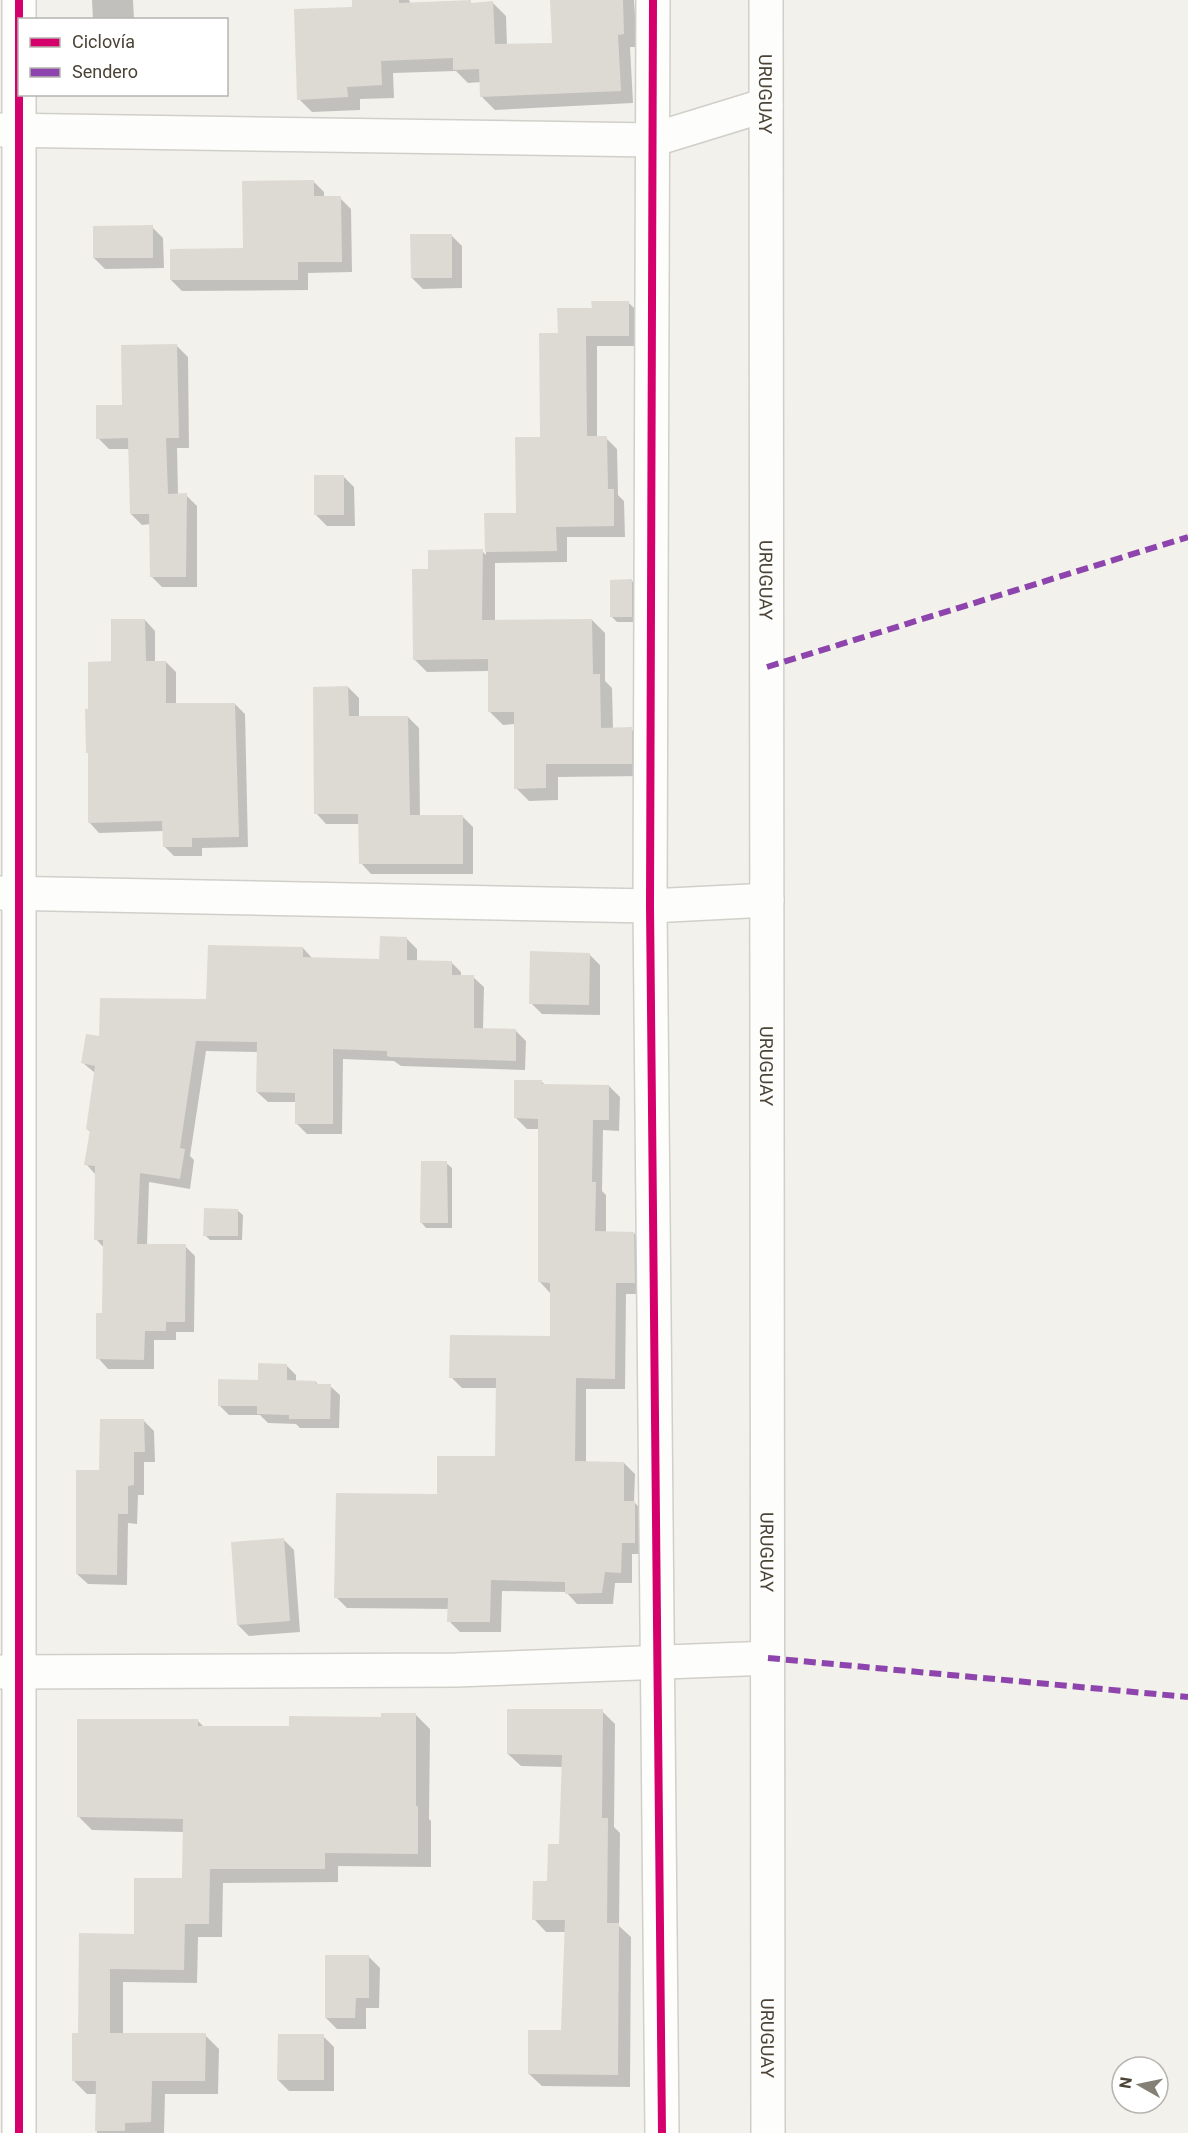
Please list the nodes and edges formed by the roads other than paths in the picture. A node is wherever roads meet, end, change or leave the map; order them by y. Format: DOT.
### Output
graph roads {
  1 [pos="19,0"];
  2 [pos="653,0"];
  3 [pos="766,0"];
  4 [pos="766,105"];
  5 [pos="10,130"];
  6 [pos="652,140"];
  7 [pos="10,894"];
  8 [pos="767,900"];
  9 [pos="650,906"];
  10 [pos="768,1658"];
  11 [pos="658,1663"];
  12 [pos="9,1672"];
  13 [pos="18,2133"];
  14 [pos="662,2133"];
  15 [pos="768,2133"];
  1 -- 5 [label="street"];
  2 -- 6 [label="street"];
  3 -- 4 [label="street, URUGUAY"];
  4 -- 6 [label="street"];
  4 -- 8 [label="street, URUGUAY"];
  5 -- 6 [label="street"];
  5 -- 7 [label="street"];
  6 -- 9 [label="street"];
  7 -- 9 [label="street"];
  7 -- 12 [label="street"];
  8 -- 9 [label="street"];
  8 -- 10 [label="street, URUGUAY"];
  9 -- 11 [label="street"];
  10 -- 11 [label="street"];
  10 -- 15 [label="street, URUGUAY"];
  11 -- 12 [label="street"];
  11 -- 14 [label="street"];
  12 -- 13 [label="street"];
}
